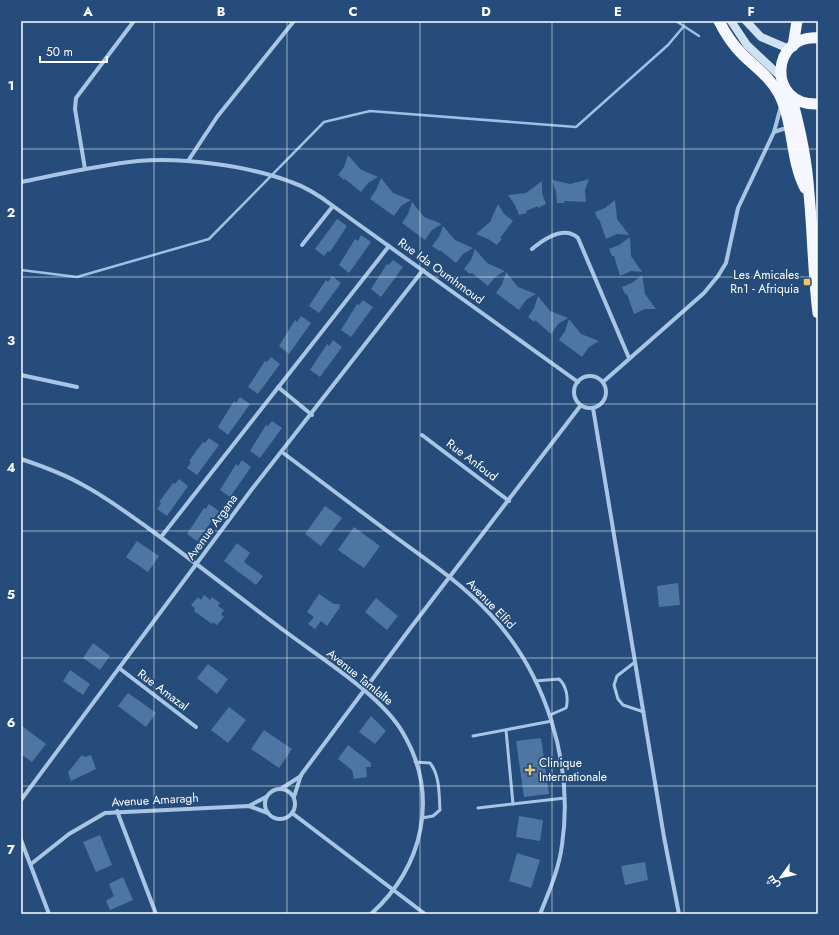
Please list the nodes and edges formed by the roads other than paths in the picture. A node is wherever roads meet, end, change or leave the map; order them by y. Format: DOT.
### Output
graph roads {
  1 [pos="134,21"];
  2 [pos="294,21"];
  3 [pos="719,21"];
  4 [pos="731,21"];
  5 [pos="746,21"];
  6 [pos="797,21"];
  7 [pos="818,38"];
  8 [pos="791,47"];
  9 [pos="781,78"];
  10 [pos="786,98"];
  11 [pos="818,104"];
  12 [pos="790,129"];
  13 [pos="774,132"];
  14 [pos="188,161"];
  15 [pos="85,169"];
  16 [pos="21,182"];
  17 [pos="809,194"];
  18 [pos="333,206"];
  19 [pos="302,245"];
  20 [pos="389,246"];
  21 [pos="532,249"];
  22 [pos="423,270"];
  23 [pos="818,313"];
  24 [pos="629,358"];
  25 [pos="21,375"];
  26 [pos="578,382"];
  27 [pos="603,382"];
  28 [pos="77,388"];
  29 [pos="278,388"];
  30 [pos="581,405"];
  31 [pos="593,408"];
  32 [pos="312,414"];
  33 [pos="422,435"];
  34 [pos="282,452"];
  35 [pos="21,459"];
  36 [pos="509,501"];
  37 [pos="161,537"];
  38 [pos="197,564"];
  39 [pos="450,578"];
  40 [pos="635,662"];
  41 [pos="119,668"];
  42 [pos="535,680"];
  43 [pos="364,691"];
  44 [pos="644,712"];
  45 [pos="550,715"];
  46 [pos="552,721"];
  47 [pos="196,727"];
  48 [pos="506,730"];
  49 [pos="473,736"];
  50 [pos="415,762"];
  51 [pos="301,776"];
  52 [pos="282,788"];
  53 [pos="266,797"];
  54 [pos="294,797"];
  55 [pos="564,798"];
  56 [pos="21,800"];
  57 [pos="512,804"];
  58 [pos="249,806"];
  59 [pos="478,808"];
  60 [pos="117,811"];
  61 [pos="268,813"];
  62 [pos="292,813"];
  63 [pos="422,818"];
  64 [pos="21,840"];
  65 [pos="31,864"];
  66 [pos="393,891"];
  67 [pos="49,914"];
  68 [pos="156,914"];
  69 [pos="371,914"];
  70 [pos="425,914"];
  71 [pos="540,914"];
  72 [pos="679,914"];
  1 -- 15 [label="street"];
  2 -- 14 [label="street"];
  3 -- 10 [label="highway"];
  4 -- 9 [label="main road"];
  5 -- 8 [label="main road"];
  6 -- 8 [label="highway"];
  7 -- 8 [label="highway"];
  8 -- 9 [label="highway"];
  9 -- 10 [label="highway"];
  10 -- 11 [label="highway"];
  10 -- 12 [label="highway"];
  10 -- 13 [label="street"];
  10 -- 17 [label="highway"];
  12 -- 13 [label="street"];
  12 -- 17 [label="highway"];
  13 -- 24 [label="street"];
  14 -- 15 [label="street, Rue Ida Oumhmoud"];
  14 -- 18 [label="street, Rue Ida Oumhmoud"];
  15 -- 16 [label="street, Rue Ida Oumhmoud"];
  17 -- 23 [label="highway"];
  18 -- 19 [label="street"];
  18 -- 20 [label="street, Rue Ida Oumhmoud"];
  20 -- 22 [label="street, Rue Ida Oumhmoud"];
  20 -- 29 [label="street"];
  21 -- 24 [label="street"];
  22 -- 26 [label="street, Rue Ida Oumhmoud"];
  22 -- 32 [label="street, Avenue Argana"];
  24 -- 27 [label="street"];
  25 -- 28 [label="street"];
  26 -- 27 [label="street"];
  26 -- 30 [label="street"];
  27 -- 31 [label="street"];
  29 -- 32 [label="street"];
  29 -- 37 [label="street"];
  30 -- 31 [label="street"];
  30 -- 36 [label="street"];
  31 -- 40 [label="street"];
  32 -- 34 [label="street, Avenue Argana"];
  33 -- 36 [label="street, Rue Anfoud"];
  34 -- 38 [label="street, Avenue Argana"];
  34 -- 39 [label="street, Avenue Elfid"];
  35 -- 37 [label="street, Avenue Tamlalte"];
  36 -- 39 [label="street"];
  37 -- 38 [label="street, Avenue Tamlalte"];
  38 -- 41 [label="street, Avenue Argana"];
  38 -- 43 [label="street, Avenue Tamlalte"];
  39 -- 42 [label="street, Avenue Elfid"];
  39 -- 43 [label="street"];
  40 -- 44 [label="street"];
  40 -- 44 [label="lane"];
  41 -- 47 [label="street, Rue Amazal"];
  41 -- 56 [label="street, Avenue Argana"];
  42 -- 45 [label="street, Avenue Elfid"];
  42 -- 45 [label="lane"];
  43 -- 50 [label="street, Avenue Tamlalte"];
  43 -- 51 [label="street"];
  44 -- 72 [label="street"];
  45 -- 46 [label="street, Avenue Elfid"];
  46 -- 48 [label="lane"];
  46 -- 55 [label="street, Avenue Elfid"];
  48 -- 49 [label="lane"];
  48 -- 57 [label="lane"];
  50 -- 63 [label="street, Avenue Tamlalte"];
  50 -- 63 [label="lane"];
  51 -- 52 [label="street"];
  51 -- 54 [label="street"];
  52 -- 53 [label="street"];
  52 -- 54 [label="street"];
  53 -- 58 [label="street, Avenue Amaragh"];
  53 -- 61 [label="street"];
  54 -- 62 [label="street"];
  55 -- 57 [label="lane"];
  55 -- 71 [label="street, Avenue Elfid"];
  57 -- 59 [label="lane"];
  58 -- 60 [label="street, Avenue Amaragh"];
  58 -- 61 [label="street, Avenue Amaragh"];
  60 -- 65 [label="street, Avenue Amaragh"];
  60 -- 68 [label="street"];
  61 -- 62 [label="street"];
  62 -- 66 [label="street"];
  63 -- 66 [label="street, Avenue Tamlalte"];
  64 -- 65 [label="street"];
  65 -- 67 [label="street"];
  66 -- 69 [label="street, Avenue Tamlalte"];
  66 -- 70 [label="street"];
}
